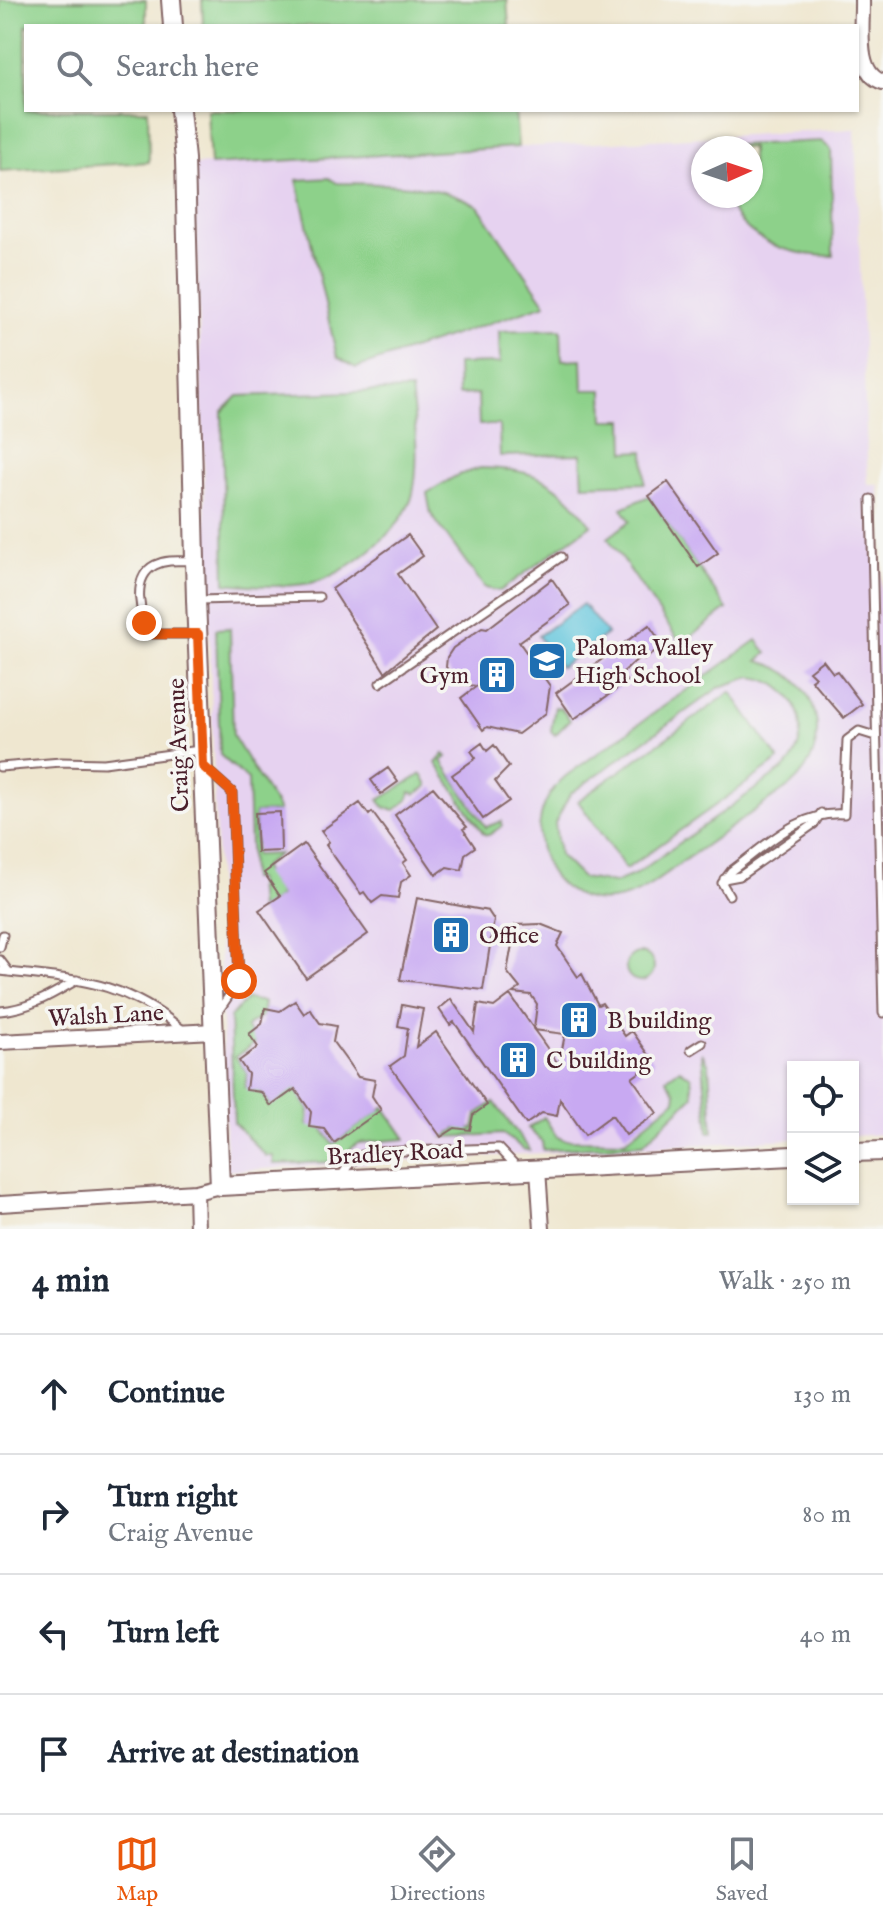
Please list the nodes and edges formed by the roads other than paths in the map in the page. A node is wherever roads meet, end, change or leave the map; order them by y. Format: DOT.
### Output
graph roads {
  1 [pos="171,0"];
  2 [pos="862,0"];
  3 [pos="173,24"];
  4 [pos="883,82"];
  5 [pos="180,112"];
  6 [pos="871,499"];
  7 [pos="561,557"];
  8 [pos="195,561"];
  9 [pos="319,597"];
  10 [pos="196,600"];
  11 [pos="198,634"];
  12 [pos="380,683"];
  13 [pos="875,736"];
  14 [pos="203,758"];
  15 [pos="0,767"];
  16 [pos="729,895"];
  17 [pos="3,935"];
  18 [pos="0,947"];
  19 [pos="0,960"];
  20 [pos="4,971"];
  21 [pos="77,980"];
  22 [pos="0,1011"];
  23 [pos="883,1013"];
  24 [pos="214,1025"];
  25 [pos="186,1033"];
  26 [pos="0,1042"];
  27 [pos="702,1043"];
  28 [pos="691,1050"];
  29 [pos="883,1151"];
  30 [pos="859,1152"];
  31 [pos="787,1156"];
  32 [pos="529,1170"];
  33 [pos="220,1186"];
  34 [pos="196,1192"];
  35 [pos="0,1204"];
  36 [pos="197,1229"];
  37 [pos="542,1229"];
  1 -- 3 [label="street"];
  2 -- 4 [label="street"];
  5 -- 8 [label="street, Craig Avenue"];
  6 -- 13 [label="lane"];
  7 -- 12 [label="lane"];
  8 -- 10 [label="street, Craig Avenue"];
  8 -- 11 [label="lane"];
  9 -- 10 [label="lane"];
  10 -- 11 [label="street, Craig Avenue"];
  11 -- 14 [label="street, Craig Avenue"];
  13 -- 16 [label="lane"];
  13 -- 23 [label="lane"];
  14 -- 15 [label="lane"];
  14 -- 24 [label="street, Craig Avenue"];
  14 -- 24 [label="lane"];
  17 -- 18 [label="lane"];
  19 -- 20 [label="lane"];
  20 -- 21 [label="lane"];
  21 -- 22 [label="lane"];
  21 -- 25 [label="lane"];
  24 -- 25 [label="street, Walsh Lane"];
  24 -- 33 [label="street, Craig Avenue"];
  25 -- 26 [label="street, Walsh Lane"];
  27 -- 28 [label="lane"];
  29 -- 30 [label="street"];
  31 -- 32 [label="street, Bradley Road"];
  32 -- 33 [label="street, Bradley Road"];
  32 -- 37 [label="street"];
  33 -- 34 [label="street, Bradley Road"];
  34 -- 35 [label="street, Bradley Road"];
  34 -- 36 [label="street"];
}
